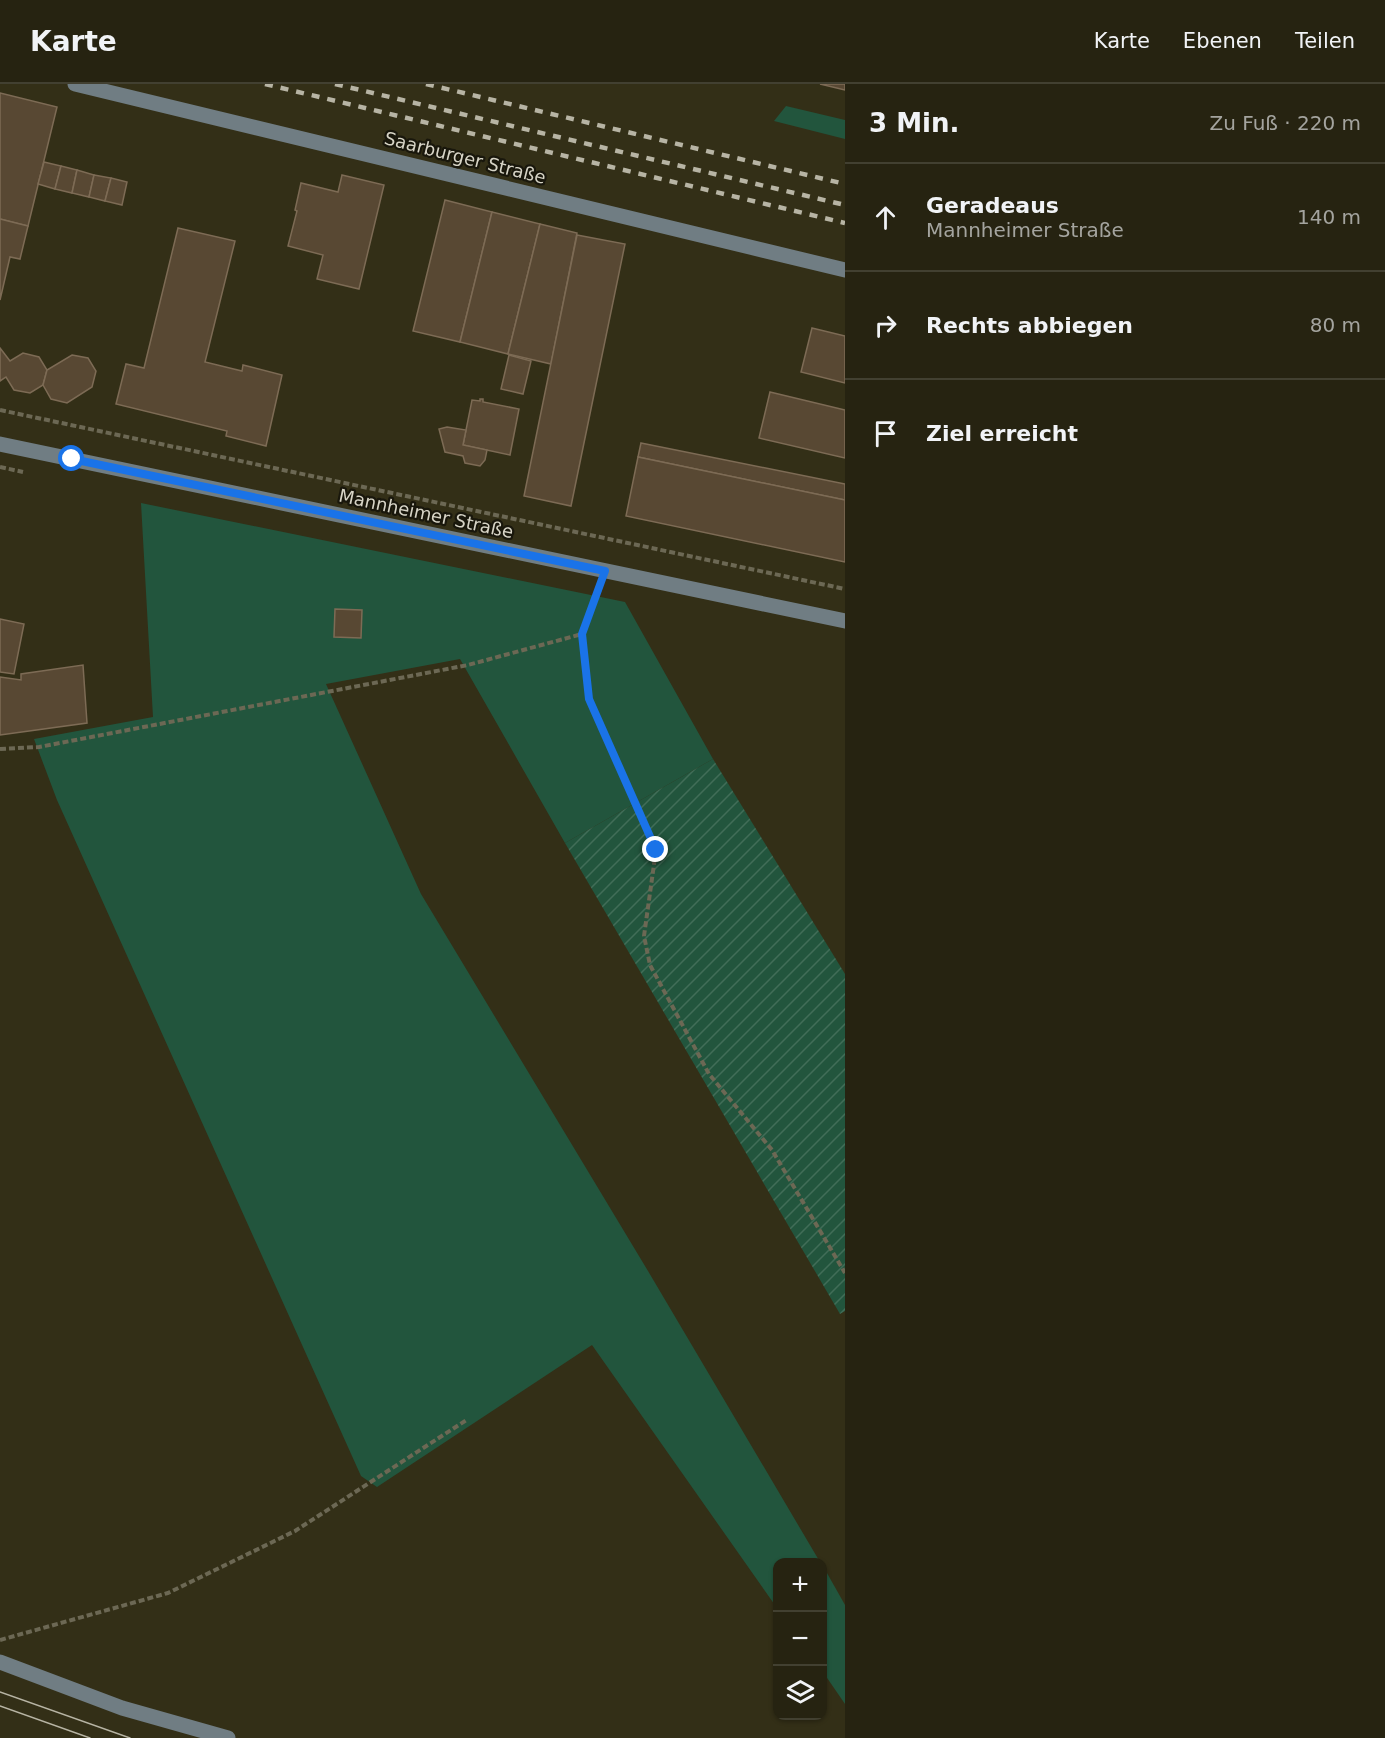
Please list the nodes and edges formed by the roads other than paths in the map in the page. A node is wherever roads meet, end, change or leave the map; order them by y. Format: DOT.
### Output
graph roads {
  1 [pos="75,84"];
  2 [pos="845,270"];
  3 [pos="0,444"];
  4 [pos="845,621"];
  5 [pos="0,1662"];
  6 [pos="228,1738"];
  1 -- 2 [label="street, Saarburger Straße"];
  3 -- 4 [label="street, Mannheimer Straße"];
  5 -- 6 [label="street"];
}
